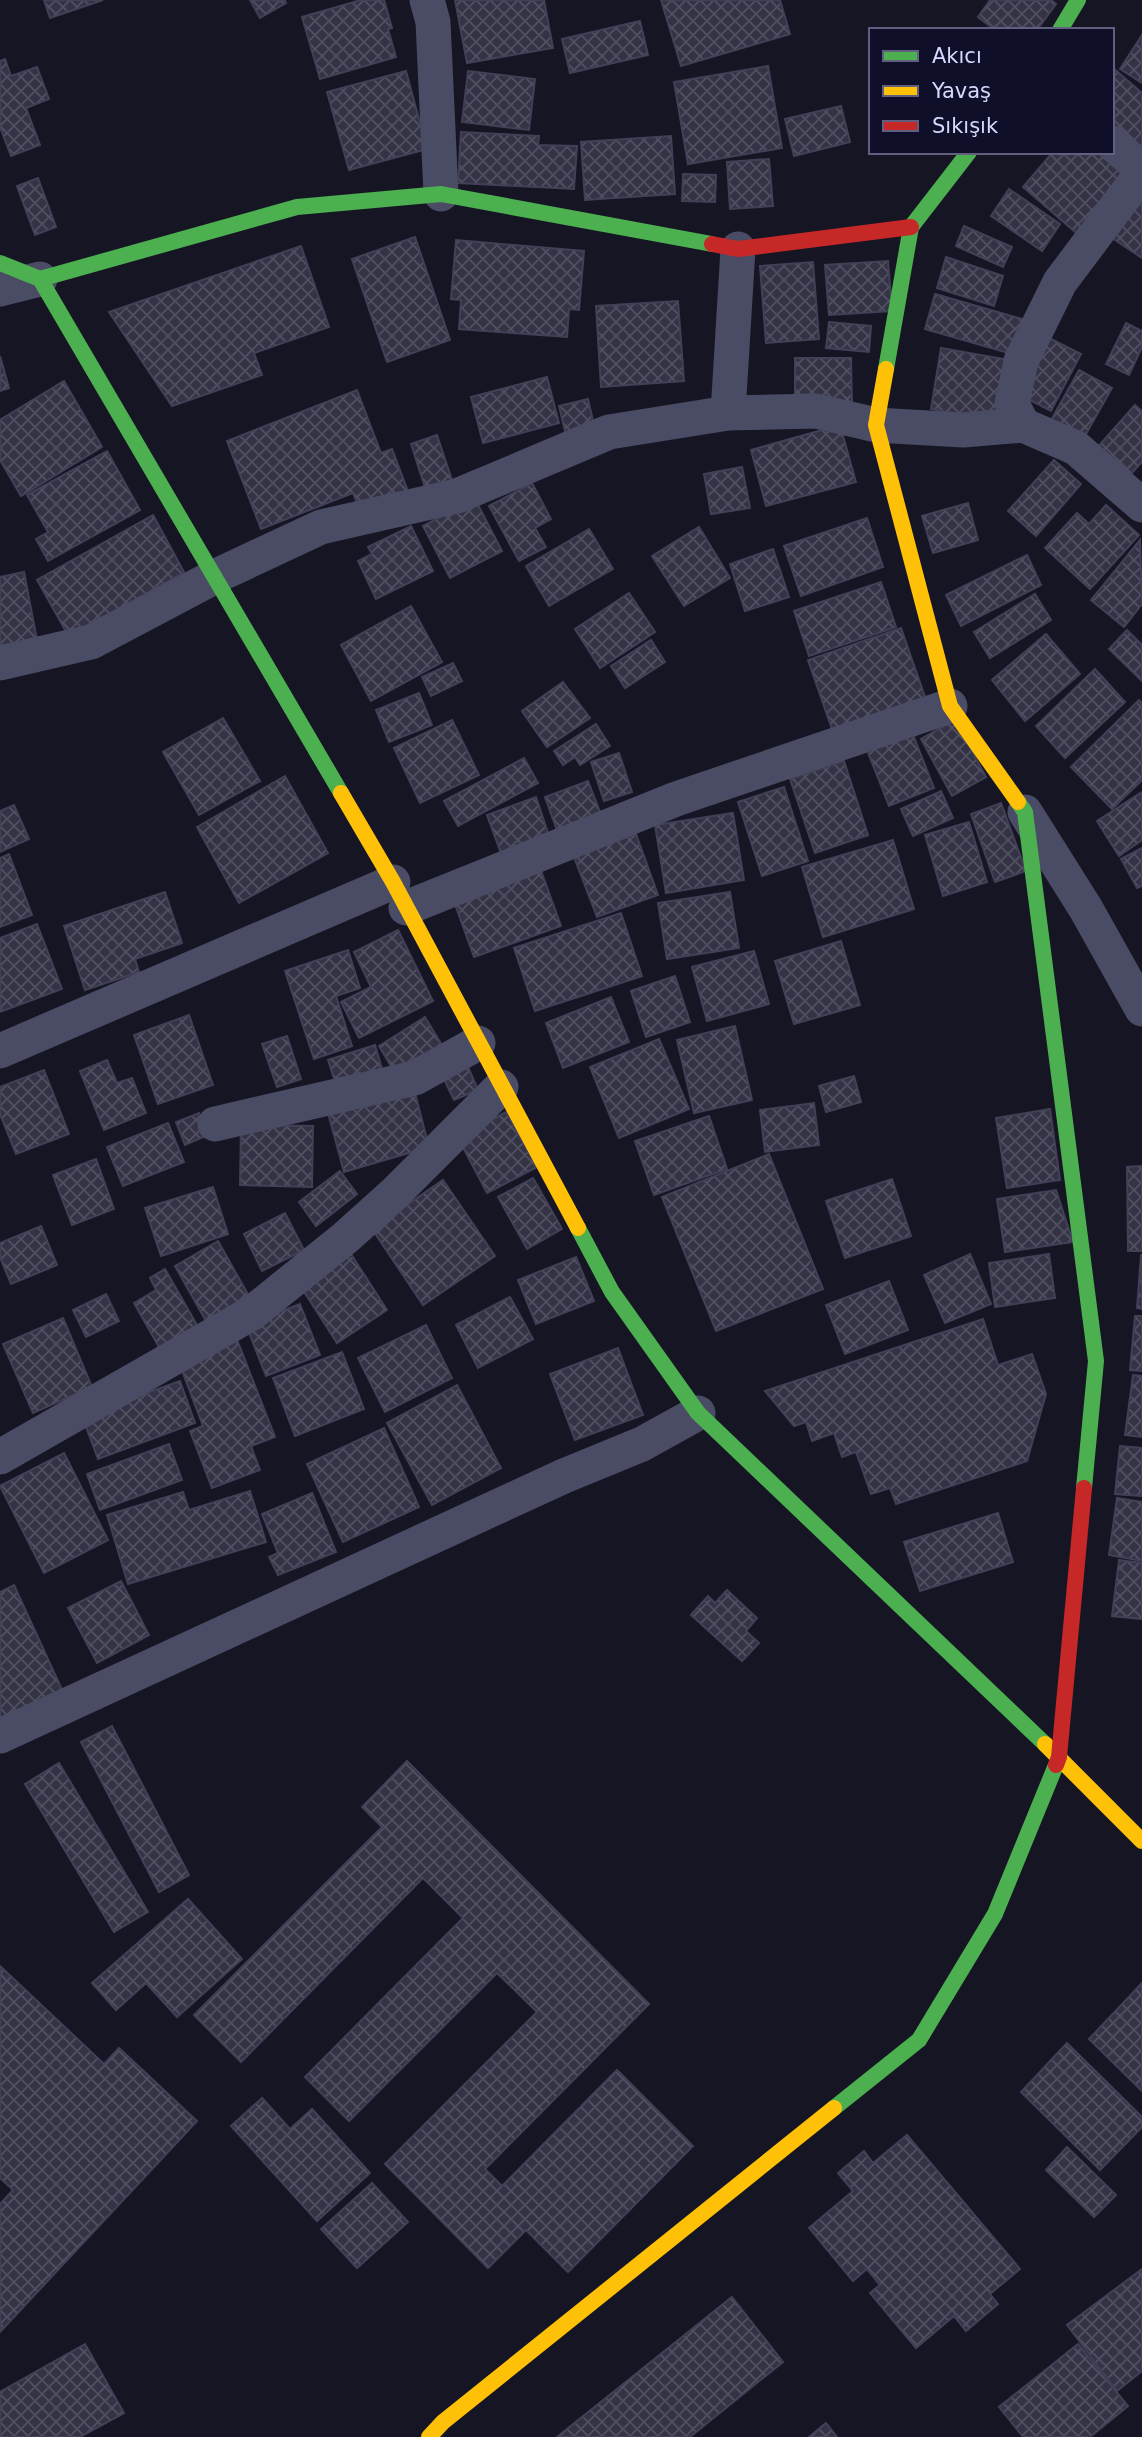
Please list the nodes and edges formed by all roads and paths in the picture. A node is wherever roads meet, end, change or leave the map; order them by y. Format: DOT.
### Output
graph roads {
  1 [pos="427,0"];
  2 [pos="1078,0"];
  3 [pos="1061,28"];
  4 [pos="1114,145"];
  5 [pos="967,154"];
  6 [pos="1142,171"];
  7 [pos="441,194"];
  8 [pos="911,227"];
  9 [pos="738,249"];
  10 [pos="0,263"];
  11 [pos="40,279"];
  12 [pos="0,289"];
  13 [pos="728,413"];
  14 [pos="876,425"];
  15 [pos="1023,425"];
  16 [pos="1142,505"];
  17 [pos="214,577"];
  18 [pos="0,663"];
  19 [pos="950,706"];
  20 [pos="1025,812"];
  21 [pos="399,895"];
  22 [pos="1142,1009"];
  23 [pos="478,1043"];
  24 [pos="0,1051"];
  25 [pos="501,1087"];
  26 [pos="215,1124"];
  27 [pos="698,1413"];
  28 [pos="0,1457"];
  29 [pos="0,1736"];
  30 [pos="1059,1757"];
  31 [pos="1142,1841"];
  32 [pos="443,2432"];
  1 -- 7 [label="street"];
  2 -- 3 [label="street"];
  4 -- 6 [label="street"];
  5 -- 8 [label="street"];
  6 -- 15 [label="street"];
  7 -- 9 [label="street"];
  7 -- 11 [label="street"];
  8 -- 9 [label="street"];
  8 -- 14 [label="street"];
  9 -- 13 [label="street"];
  10 -- 11 [label="street"];
  11 -- 12 [label="street"];
  11 -- 17 [label="street"];
  13 -- 14 [label="street"];
  13 -- 17 [label="street"];
  14 -- 15 [label="street"];
  14 -- 19 [label="street"];
  15 -- 16 [label="street"];
  17 -- 18 [label="street"];
  17 -- 21 [label="street"];
  19 -- 20 [label="street"];
  19 -- 21 [label="street"];
  20 -- 22 [label="street"];
  20 -- 30 [label="street"];
  21 -- 23 [label="street"];
  21 -- 24 [label="street"];
  23 -- 25 [label="street"];
  23 -- 26 [label="street"];
  25 -- 27 [label="street"];
  25 -- 28 [label="street"];
  27 -- 29 [label="street"];
  27 -- 30 [label="street"];
  30 -- 31 [label="street"];
  30 -- 32 [label="street"];
}
